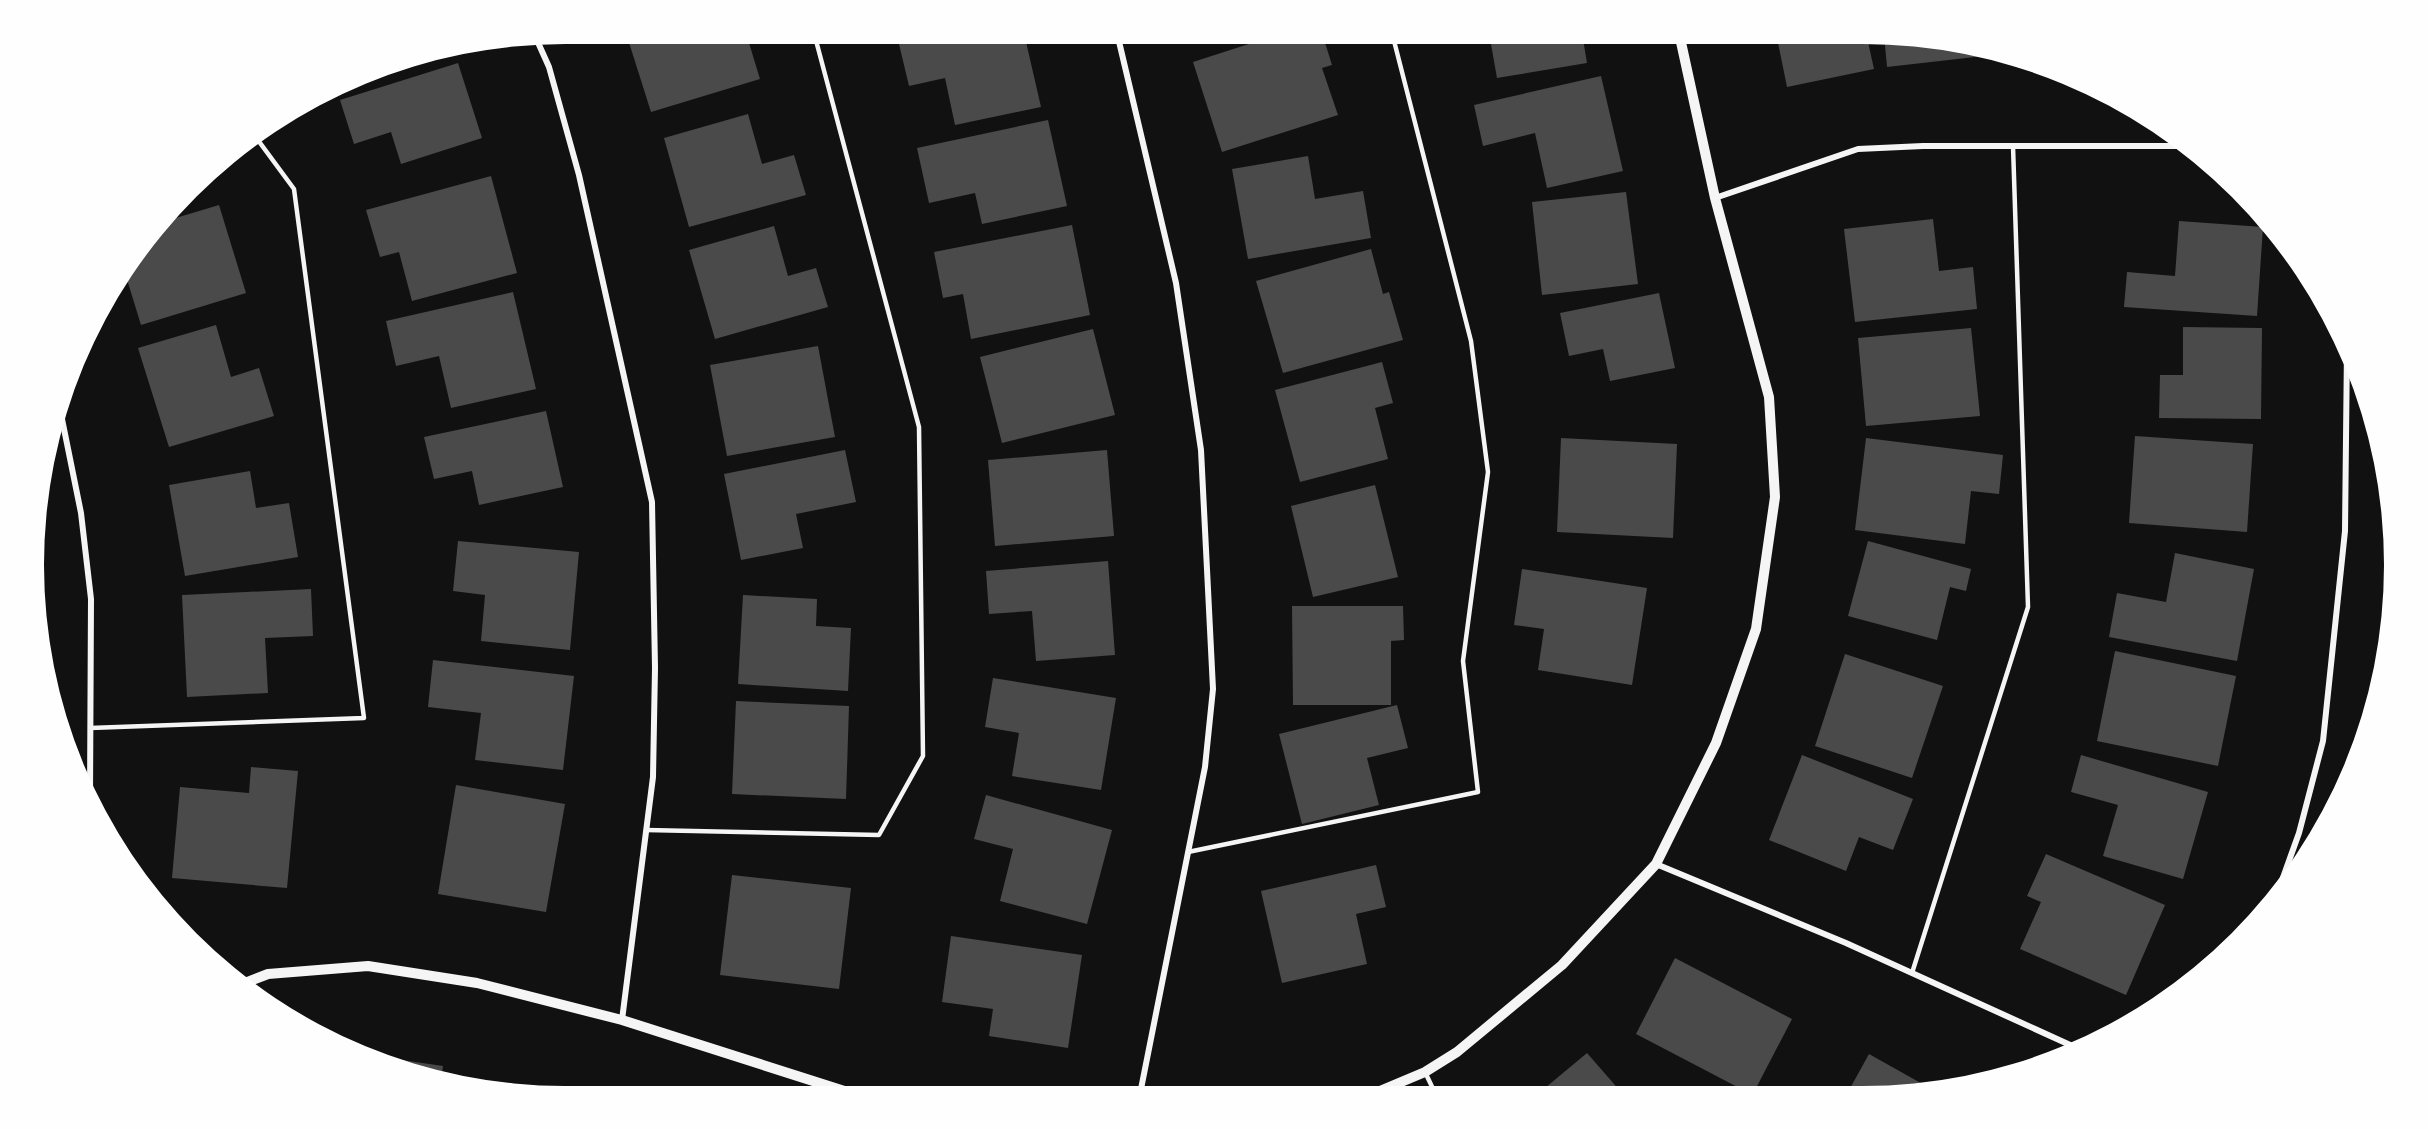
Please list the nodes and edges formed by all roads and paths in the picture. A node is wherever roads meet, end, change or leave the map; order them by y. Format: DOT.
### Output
graph roads {
  1 [pos="817,44"];
  2 [pos="1120,44"];
  3 [pos="1395,44"];
  4 [pos="1681,44"];
  5 [pos="539,45"];
  6 [pos="259,142"];
  7 [pos="2013,146"];
  8 [pos="2174,146"];
  9 [pos="1715,198"];
  10 [pos="2347,370"];
  11 [pos="63,424"];
  12 [pos="90,728"];
  13 [pos="90,780"];
  14 [pos="646,830"];
  15 [pos="1188,852"];
  16 [pos="1656,864"];
  17 [pos="2286,870"];
  18 [pos="1912,973"];
  19 [pos="251,981"];
  20 [pos="622,1020"];
  21 [pos="2069,1043"];
  22 [pos="1425,1072"];
  23 [pos="829,1086"];
  24 [pos="1142,1086"];
  25 [pos="1392,1086"];
  26 [pos="1432,1086"];
  1 -- 14 [label="lane"];
  2 -- 15 [label="street"];
  3 -- 15 [label="lane"];
  4 -- 9 [label="street"];
  5 -- 14 [label="street"];
  6 -- 12 [label="lane"];
  7 -- 8 [label="street"];
  7 -- 9 [label="street"];
  7 -- 18 [label="lane"];
  9 -- 16 [label="street"];
  10 -- 17 [label="street"];
  11 -- 12 [label="street"];
  12 -- 13 [label="street"];
  14 -- 20 [label="street"];
  15 -- 24 [label="street"];
  16 -- 18 [label="street"];
  16 -- 22 [label="street"];
  18 -- 21 [label="street"];
  19 -- 20 [label="street"];
  20 -- 23 [label="street"];
  22 -- 25 [label="street"];
  22 -- 26 [label="lane"];
}
